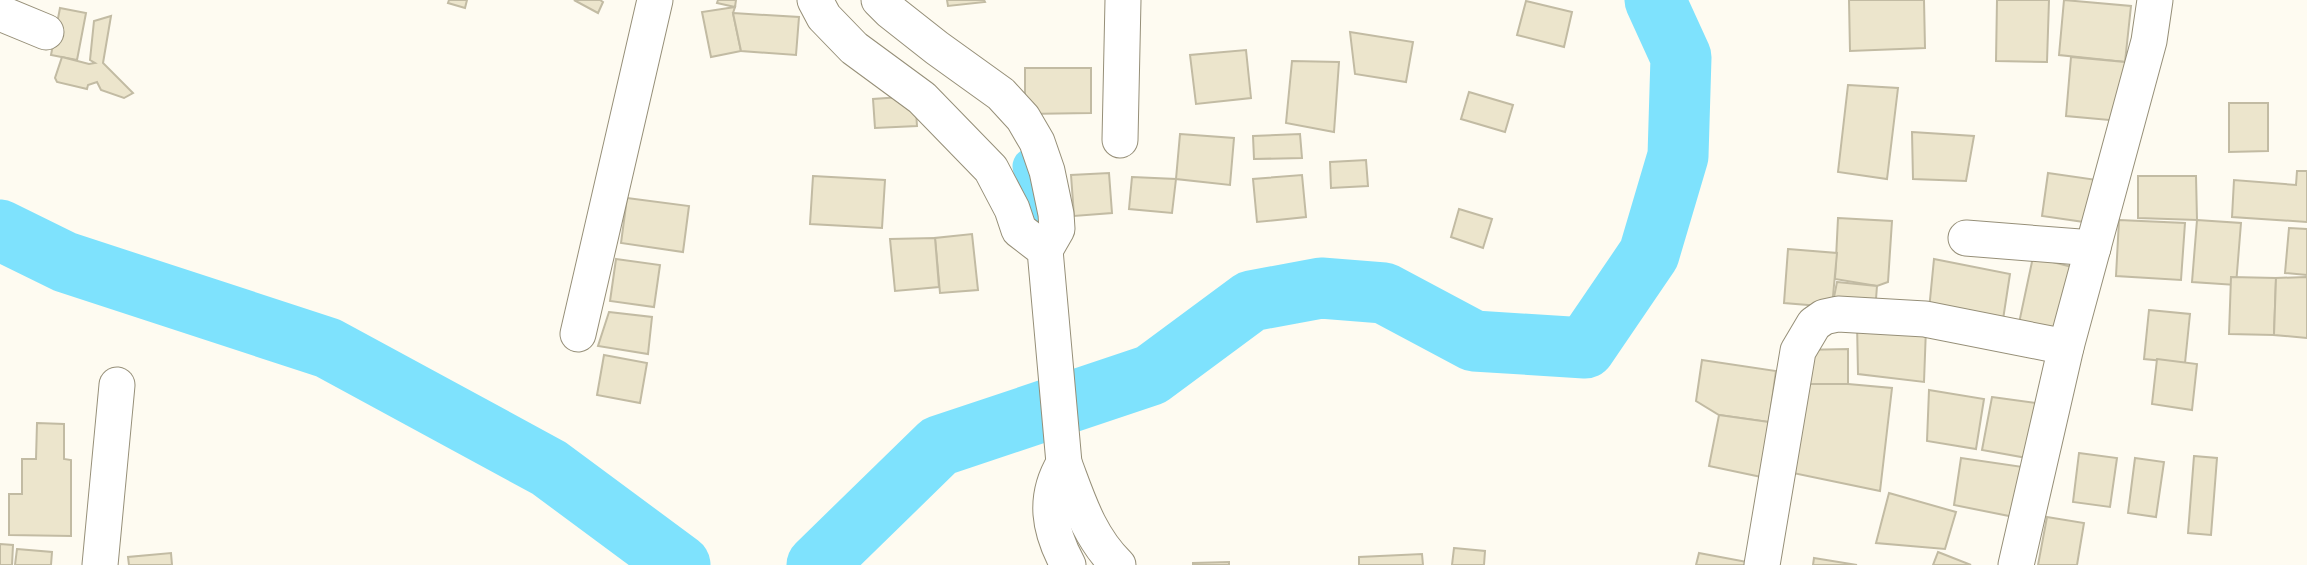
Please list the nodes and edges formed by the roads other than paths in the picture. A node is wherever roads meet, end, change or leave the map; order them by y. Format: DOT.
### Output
graph roads {
  1 [pos="655,0"];
  2 [pos="815,0"];
  3 [pos="879,0"];
  4 [pos="1124,0"];
  5 [pos="2155,0"];
  6 [pos="0,13"];
  7 [pos="46,32"];
  8 [pos="1120,141"];
  9 [pos="1966,238"];
  10 [pos="2093,248"];
  11 [pos="1046,256"];
  12 [pos="578,334"];
  13 [pos="2066,348"];
  14 [pos="117,385"];
  15 [pos="1063,452"];
  16 [pos="100,565"];
  17 [pos="1068,565"];
  18 [pos="1118,565"];
  19 [pos="1762,565"];
  20 [pos="2016,565"];
  1 -- 12 [label="street"];
  2 -- 11 [label="street"];
  3 -- 11 [label="street"];
  4 -- 8 [label="street"];
  5 -- 10 [label="street"];
  6 -- 7 [label="street"];
  9 -- 10 [label="street"];
  10 -- 13 [label="street"];
  11 -- 15 [label="street"];
  13 -- 19 [label="street"];
  13 -- 20 [label="street"];
  14 -- 16 [label="street"];
  15 -- 17 [label="street"];
  15 -- 18 [label="street"];
}
